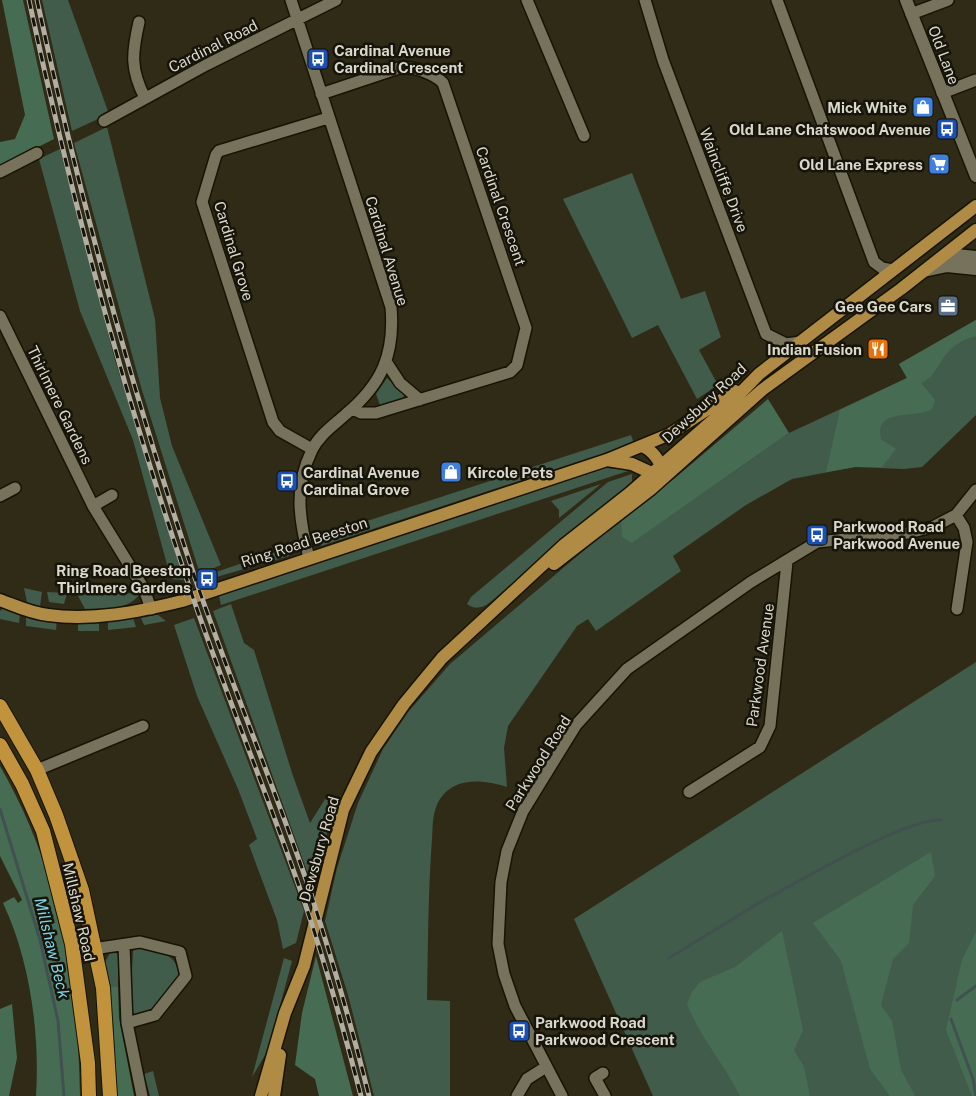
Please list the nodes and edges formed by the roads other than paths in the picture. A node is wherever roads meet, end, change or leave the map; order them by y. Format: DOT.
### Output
graph roads {
  1 [pos="291,0"];
  2 [pos="336,0"];
  3 [pos="527,0"];
  4 [pos="645,0"];
  5 [pos="777,0"];
  6 [pos="906,0"];
  7 [pos="948,0"];
  8 [pos="911,14"];
  9 [pos="296,20"];
  10 [pos="139,22"];
  11 [pos="976,80"];
  12 [pos="942,92"];
  13 [pos="321,94"];
  14 [pos="144,98"];
  15 [pos="328,118"];
  16 [pos="104,121"];
  17 [pos="584,136"];
  18 [pos="37,153"];
  19 [pos="0,172"];
  20 [pos="976,176"];
  21 [pos="976,206"];
  22 [pos="976,230"];
  23 [pos="918,252"];
  24 [pos="947,254"];
  25 [pos="976,257"];
  26 [pos="976,269"];
  27 [pos="893,270"];
  28 [pos="923,272"];
  29 [pos="0,316"];
  30 [pos="4,334"];
  31 [pos="800,342"];
  32 [pos="387,363"];
  33 [pos="759,374"];
  34 [pos="420,400"];
  35 [pos="353,409"];
  36 [pos="642,446"];
  37 [pos="312,449"];
  38 [pos="607,460"];
  39 [pos="662,470"];
  40 [pos="650,474"];
  41 [pos="15,488"];
  42 [pos="976,490"];
  43 [pos="112,495"];
  44 [pos="0,496"];
  45 [pos="93,506"];
  46 [pos="956,515"];
  47 [pos="309,558"];
  48 [pos="787,562"];
  49 [pos="510,597"];
  50 [pos="2,602"];
  51 [pos="151,609"];
  52 [pos="957,609"];
  53 [pos="0,706"];
  54 [pos="143,726"];
  55 [pos="0,745"];
  56 [pos="37,770"];
  57 [pos="689,792"];
  58 [pos="124,945"];
  59 [pos="94,949"];
  60 [pos="285,1013"];
  61 [pos="127,1023"];
  62 [pos="546,1067"];
  63 [pos="603,1073"];
  64 [pos="89,1096"];
  65 [pos="110,1096"];
  66 [pos="142,1096"];
  67 [pos="261,1096"];
  68 [pos="274,1096"];
  69 [pos="517,1096"];
  70 [pos="562,1096"];
  71 [pos="604,1096"];
  1 -- 9 [label="street, Cardinal Avenue"];
  2 -- 9 [label="street, Cardinal Road"];
  3 -- 17 [label="street"];
  4 -- 31 [label="street, Waincliffe Drive"];
  5 -- 27 [label="street"];
  6 -- 8 [label="street, Old Lane"];
  7 -- 8 [label="street"];
  8 -- 12 [label="street, Old Lane"];
  9 -- 13 [label="street, Cardinal Avenue"];
  9 -- 14 [label="street, Cardinal Road"];
  10 -- 14 [label="street"];
  11 -- 12 [label="street"];
  12 -- 20 [label="street, Old Lane"];
  13 -- 15 [label="street, Cardinal Avenue"];
  13 -- 34 [label="street, Cardinal Crescent"];
  14 -- 16 [label="street, Cardinal Road"];
  15 -- 32 [label="street, Cardinal Avenue"];
  15 -- 37 [label="street, Cardinal Grove"];
  18 -- 19 [label="street"];
  21 -- 23 [label="main road, Dewsbury Road"];
  22 -- 24 [label="main road, Dewsbury Road"];
  23 -- 24 [label="main road"];
  23 -- 27 [label="main road, Dewsbury Road"];
  24 -- 25 [label="street"];
  24 -- 28 [label="main road, Dewsbury Road"];
  26 -- 28 [label="street"];
  27 -- 31 [label="main road, Dewsbury Road"];
  28 -- 39 [label="main road, Dewsbury Road"];
  29 -- 30 [label="street, Thirlmere Gardens"];
  30 -- 45 [label="street, Thirlmere Gardens"];
  31 -- 33 [label="main road, Dewsbury Road"];
  32 -- 34 [label="street"];
  32 -- 35 [label="street, Cardinal Avenue"];
  33 -- 36 [label="main road, Ring Road Beeston"];
  33 -- 39 [label="main road, Dewsbury Road"];
  34 -- 35 [label="street, Cardinal Crescent"];
  35 -- 37 [label="street, Cardinal Avenue"];
  36 -- 38 [label="main road, Ring Road Beeston"];
  36 -- 39 [label="main road"];
  37 -- 47 [label="street, Cardinal Avenue"];
  38 -- 40 [label="main road, Ring Road Beeston"];
  38 -- 47 [label="main road, Ring Road Beeston"];
  39 -- 40 [label="main road, Dewsbury Road"];
  39 -- 49 [label="main road, Dewsbury Road"];
  40 -- 49 [label="main road, Dewsbury Road"];
  41 -- 44 [label="street"];
  42 -- 46 [label="street, Parkwood Road"];
  43 -- 45 [label="street"];
  45 -- 51 [label="street, Thirlmere Gardens"];
  46 -- 48 [label="street, Parkwood Road"];
  46 -- 52 [label="street"];
  47 -- 51 [label="main road, Ring Road Beeston"];
  48 -- 57 [label="street, Parkwood Avenue"];
  48 -- 62 [label="street, Parkwood Road"];
  49 -- 60 [label="main road, Dewsbury Road"];
  50 -- 51 [label="main road, Ring Road Beeston"];
  53 -- 56 [label="highway, Millshaw Road"];
  54 -- 56 [label="street"];
  55 -- 64 [label="highway, Millshaw Road"];
  56 -- 59 [label="highway, Millshaw Road"];
  58 -- 59 [label="street, Millshaw Road"];
  58 -- 61 [label="street"];
  58 -- 61 [label="street, Millshaw Road"];
  59 -- 65 [label="highway, Millshaw Road"];
  60 -- 67 [label="main road, Dewsbury Road"];
  60 -- 68 [label="main road, Dewsbury Road"];
  61 -- 66 [label="street"];
  62 -- 69 [label="street"];
  62 -- 70 [label="street, Parkwood Road"];
  63 -- 71 [label="street"];
}
